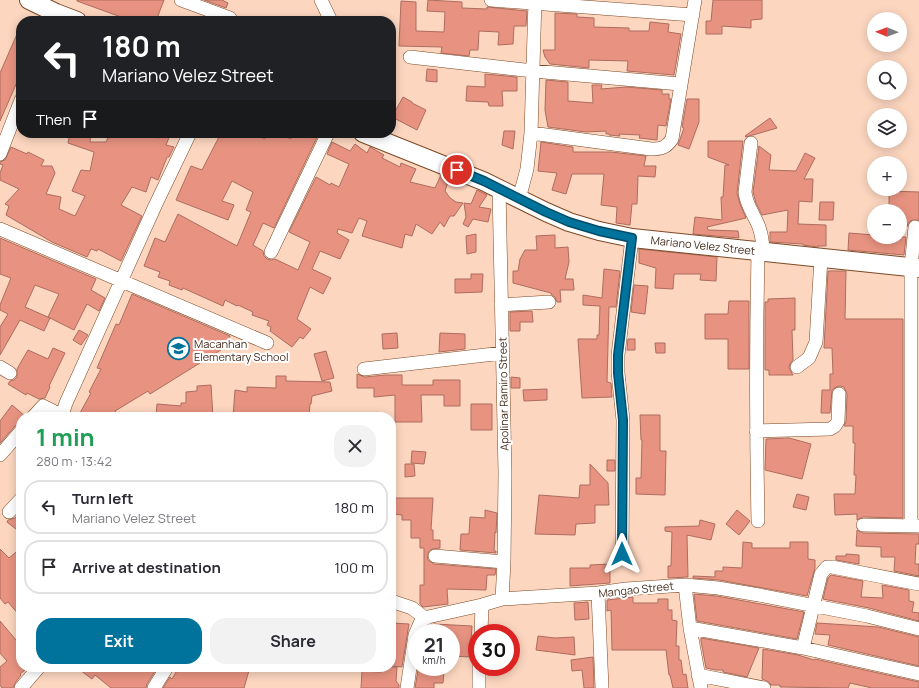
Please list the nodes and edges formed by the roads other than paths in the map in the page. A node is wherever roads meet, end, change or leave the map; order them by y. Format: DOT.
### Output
graph roads {
  1 [pos="29,0"];
  2 [pos="181,0"];
  3 [pos="321,0"];
  4 [pos="491,0"];
  5 [pos="695,0"];
  6 [pos="535,2"];
  7 [pos="692,15"];
  8 [pos="53,16"];
  9 [pos="225,16"];
  10 [pos="329,16"];
  11 [pos="410,57"];
  12 [pos="533,72"];
  13 [pos="680,84"];
  14 [pos="16,113"];
  15 [pos="531,133"];
  16 [pos="188,138"];
  17 [pos="326,138"];
  18 [pos="376,138"];
  19 [pos="751,143"];
  20 [pos="0,154"];
  21 [pos="500,188"];
  22 [pos="519,199"];
  23 [pos="915,227"];
  24 [pos="0,229"];
  25 [pos="632,238"];
  26 [pos="271,252"];
  27 [pos="761,252"];
  28 [pos="821,258"];
  29 [pos="915,267"];
  30 [pos="122,280"];
  31 [pos="549,302"];
  32 [pos="501,305"];
  33 [pos="267,342"];
  34 [pos="503,353"];
  35 [pos="797,367"];
  36 [pos="364,369"];
  37 [pos="839,394"];
  38 [pos="38,412"];
  39 [pos="56,412"];
  40 [pos="65,412"];
  41 [pos="756,431"];
  42 [pos="16,437"];
  43 [pos="0,455"];
  44 [pos="16,504"];
  45 [pos="9,512"];
  46 [pos="758,521"];
  47 [pos="863,526"];
  48 [pos="915,526"];
  49 [pos="622,554"];
  50 [pos="435,556"];
  51 [pos="504,562"];
  52 [pos="919,584"];
  53 [pos="685,585"];
  54 [pos="598,593"];
  55 [pos="502,599"];
  56 [pos="396,603"];
  57 [pos="482,605"];
  58 [pos="812,606"];
  59 [pos="425,618"];
  60 [pos="481,624"];
  61 [pos="690,628"];
  62 [pos="919,630"];
  63 [pos="803,648"];
  64 [pos="35,672"];
  65 [pos="162,672"];
  66 [pos="919,674"];
  67 [pos="698,675"];
  68 [pos="479,676"];
  69 [pos="21,688"];
  70 [pos="154,688"];
  71 [pos="407,688"];
  72 [pos="478,688"];
  73 [pos="602,688"];
  74 [pos="701,688"];
  75 [pos="764,688"];
  1 -- 8 [label="street"];
  2 -- 9 [label="street"];
  3 -- 10 [label="street"];
  4 -- 6 [label="street"];
  5 -- 7 [label="street"];
  6 -- 7 [label="street"];
  6 -- 12 [label="street"];
  7 -- 13 [label="street"];
  11 -- 12 [label="street"];
  12 -- 13 [label="street"];
  12 -- 15 [label="street"];
  13 -- 15 [label="street"];
  14 -- 20 [label="street"];
  15 -- 22 [label="street"];
  16 -- 30 [label="street"];
  17 -- 26 [label="street"];
  18 -- 21 [label="street, Mariano Velez Street"];
  19 -- 27 [label="street"];
  21 -- 22 [label="street, Mariano Velez Street"];
  21 -- 32 [label="street, Apolinar Ramiro Street"];
  22 -- 25 [label="street, Mariano Velez Street"];
  23 -- 29 [label="street"];
  24 -- 30 [label="street"];
  25 -- 27 [label="street, Mariano Velez Street"];
  25 -- 49 [label="street"];
  27 -- 28 [label="street, Mariano Velez Street"];
  27 -- 41 [label="street"];
  28 -- 29 [label="street, Mariano Velez Street"];
  28 -- 35 [label="street"];
  29 -- 48 [label="street"];
  30 -- 33 [label="street"];
  30 -- 40 [label="street"];
  31 -- 32 [label="street"];
  32 -- 34 [label="street, Apolinar Ramiro Street"];
  34 -- 36 [label="street"];
  34 -- 51 [label="street, Apolinar Ramiro Street"];
  37 -- 41 [label="street"];
  38 -- 39 [label="street"];
  41 -- 46 [label="street"];
  42 -- 43 [label="street"];
  44 -- 45 [label="street"];
  47 -- 48 [label="street"];
  50 -- 51 [label="street"];
  51 -- 55 [label="street, Apolinar Ramiro Street"];
  52 -- 58 [label="street"];
  53 -- 54 [label="street, Mangao Street"];
  53 -- 58 [label="street, Mangao Street"];
  53 -- 61 [label="street"];
  54 -- 55 [label="street, Mangao Street"];
  54 -- 73 [label="street"];
  55 -- 57 [label="street, Mangao Street"];
  56 -- 59 [label="street"];
  57 -- 59 [label="street, Mangao Street"];
  57 -- 60 [label="street"];
  58 -- 62 [label="street, Mangao Street"];
  58 -- 63 [label="street"];
  59 -- 71 [label="street"];
  61 -- 63 [label="street"];
  61 -- 67 [label="street"];
  63 -- 66 [label="street"];
  64 -- 69 [label="street"];
  65 -- 70 [label="street"];
  67 -- 74 [label="street"];
  67 -- 75 [label="street"];
  68 -- 72 [label="street"];
}
